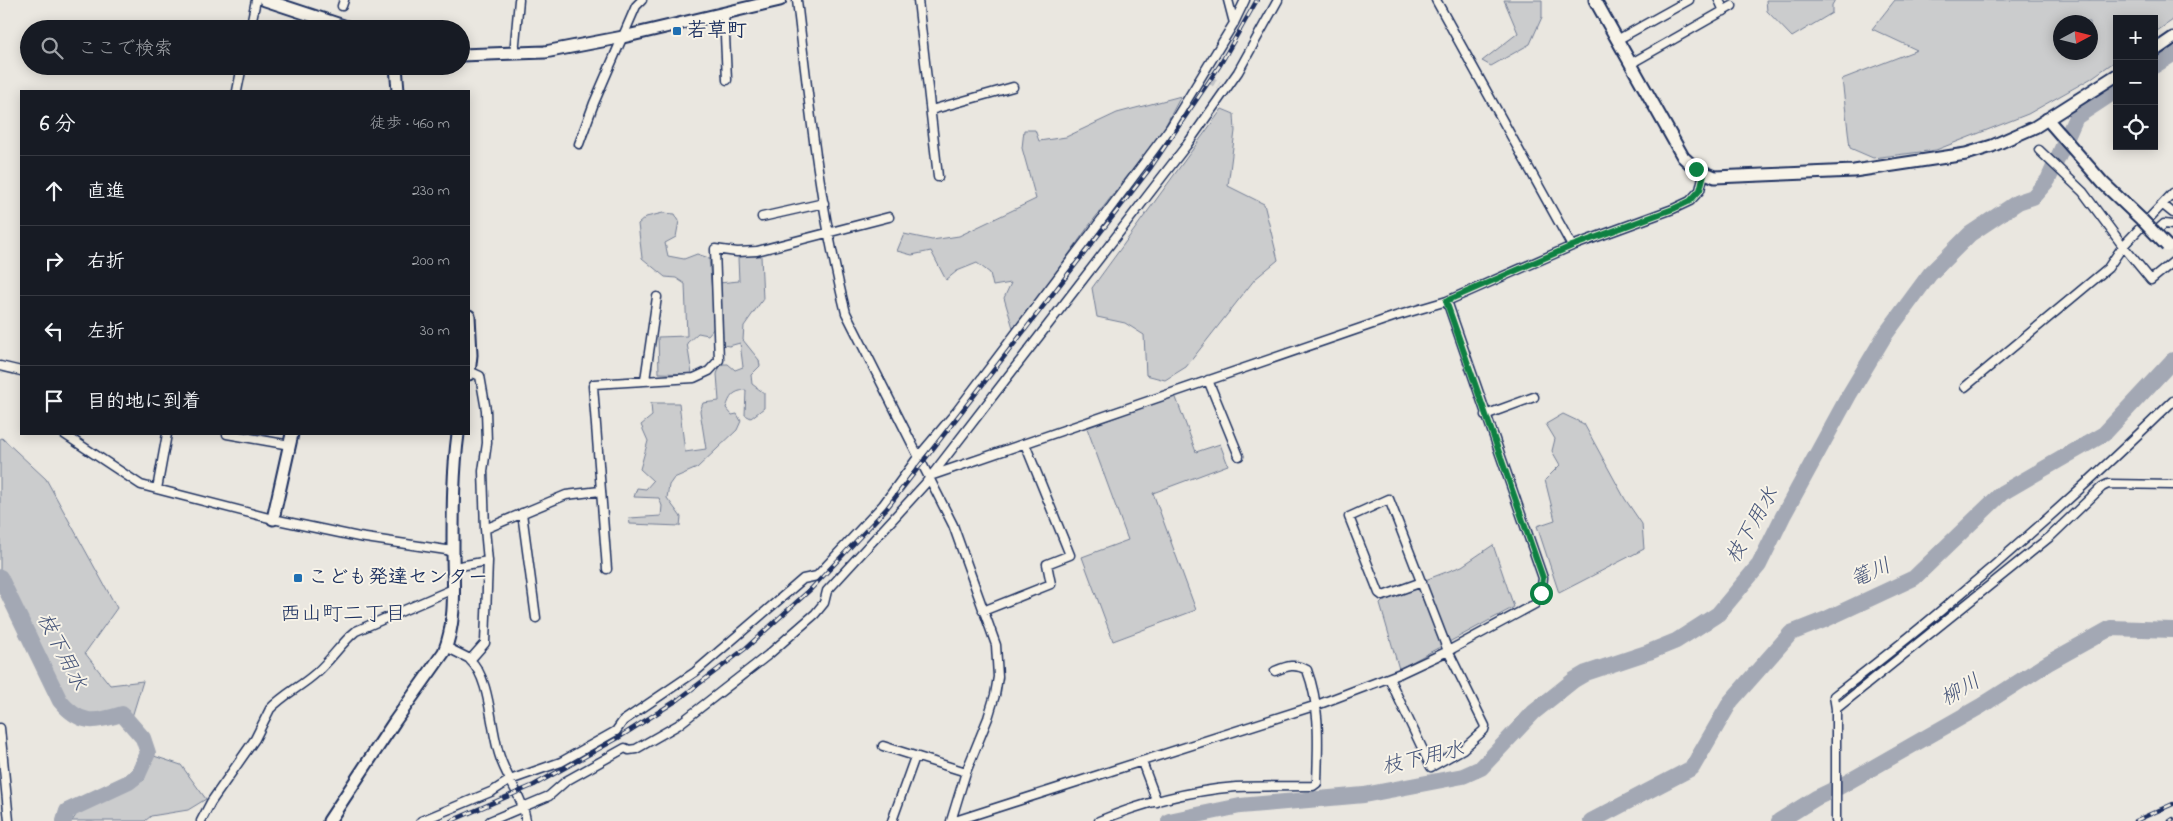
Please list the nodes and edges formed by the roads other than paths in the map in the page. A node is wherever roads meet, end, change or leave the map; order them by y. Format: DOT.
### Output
graph roads {
  1 [pos="256,0"];
  2 [pos="265,0"];
  3 [pos="519,0"];
  4 [pos="642,0"];
  5 [pos="780,0"];
  6 [pos="797,0"];
  7 [pos="918,0"];
  8 [pos="1228,0"];
  9 [pos="1244,0"];
  10 [pos="1278,0"];
  11 [pos="1436,0"];
  12 [pos="1595,0"];
  13 [pos="1688,0"];
  14 [pos="1718,0"];
  15 [pos="724,13"];
  16 [pos="252,20"];
  17 [pos="326,20"];
  18 [pos="1234,23"];
  19 [pos="623,37"];
  20 [pos="2173,38"];
  21 [pos="1616,40"];
  22 [pos="2158,48"];
  23 [pos="514,54"];
  24 [pos="470,55"];
  25 [pos="1630,64"];
  26 [pos="240,75"];
  27 [pos="397,75"];
  28 [pos="2113,78"];
  29 [pos="727,80"];
  30 [pos="1219,85"];
  31 [pos="1013,88"];
  32 [pos="1226,89"];
  33 [pos="237,90"];
  34 [pos="398,90"];
  35 [pos="931,110"];
  36 [pos="2047,119"];
  37 [pos="579,144"];
  38 [pos="2039,150"];
  39 [pos="1704,174"];
  40 [pos="938,177"];
  41 [pos="2173,193"];
  42 [pos="824,203"];
  43 [pos="2163,205"];
  44 [pos="2173,213"];
  45 [pos="762,217"];
  46 [pos="889,217"];
  47 [pos="2173,225"];
  48 [pos="829,232"];
  49 [pos="2154,233"];
  50 [pos="1572,246"];
  51 [pos="2122,246"];
  52 [pos="2173,254"];
  53 [pos="2173,262"];
  54 [pos="657,297"];
  55 [pos="1446,301"];
  56 [pos="470,336"];
  57 [pos="470,364"];
  58 [pos="0,366"];
  59 [pos="20,371"];
  60 [pos="470,372"];
  61 [pos="645,380"];
  62 [pos="1208,380"];
  63 [pos="1965,387"];
  64 [pos="1534,397"];
  65 [pos="2173,401"];
  66 [pos="1486,415"];
  67 [pos="65,435"];
  68 [pos="167,435"];
  69 [pos="240,435"];
  70 [pos="458,435"];
  71 [pos="291,439"];
  72 [pos="1025,444"];
  73 [pos="1239,456"];
  74 [pos="918,457"];
  75 [pos="930,476"];
  76 [pos="2173,484"];
  77 [pos="157,489"];
  78 [pos="600,491"];
  79 [pos="522,513"];
  80 [pos="273,520"];
  81 [pos="485,529"];
  82 [pos="453,551"];
  83 [pos="488,561"];
  84 [pos="454,567"];
  85 [pos="607,569"];
  86 [pos="1422,582"];
  87 [pos="453,589"];
  88 [pos="983,611"];
  89 [pos="536,618"];
  90 [pos="446,647"];
  91 [pos="1448,651"];
  92 [pos="470,659"];
  93 [pos="1274,672"];
  94 [pos="1390,678"];
  95 [pos="1318,706"];
  96 [pos="1836,709"];
  97 [pos="0,728"];
  98 [pos="883,746"];
  99 [pos="914,756"];
  100 [pos="1142,762"];
  101 [pos="966,772"];
  102 [pos="510,780"];
  103 [pos="1156,802"];
  104 [pos="524,808"];
  105 [pos="9,821"];
  106 [pos="201,821"];
  107 [pos="329,821"];
  108 [pos="421,821"];
  109 [pos="490,821"];
  110 [pos="526,821"];
  111 [pos="892,821"];
  112 [pos="953,821"];
  113 [pos="1099,821"];
  114 [pos="1836,821"];
  1 -- 16 [label="street"];
  2 -- 17 [label="street"];
  3 -- 23 [label="street"];
  4 -- 19 [label="street"];
  5 -- 15 [label="street"];
  6 -- 42 [label="street"];
  7 -- 35 [label="street"];
  8 -- 18 [label="street"];
  9 -- 18 [label="street"];
  10 -- 32 [label="street"];
  11 -- 50 [label="street"];
  12 -- 21 [label="street"];
  13 -- 21 [label="street"];
  14 -- 25 [label="street"];
  15 -- 19 [label="street"];
  15 -- 29 [label="street"];
  18 -- 74 [label="street"];
  19 -- 23 [label="street"];
  19 -- 37 [label="street"];
  20 -- 22 [label="street"];
  21 -- 25 [label="street"];
  23 -- 24 [label="street"];
  25 -- 39 [label="street"];
  26 -- 33 [label="street"];
  27 -- 34 [label="street"];
  28 -- 36 [label="street"];
  30 -- 32 [label="street"];
  31 -- 35 [label="street"];
  32 -- 75 [label="street"];
  35 -- 40 [label="street"];
  36 -- 39 [label="street"];
  36 -- 49 [label="street, bridge"];
  38 -- 51 [label="street"];
  39 -- 50 [label="street"];
  41 -- 43 [label="street"];
  42 -- 45 [label="street"];
  42 -- 48 [label="street"];
  43 -- 44 [label="street"];
  43 -- 51 [label="street"];
  46 -- 48 [label="street"];
  47 -- 49 [label="street"];
  48 -- 61 [label="street"];
  48 -- 74 [label="street"];
  49 -- 52 [label="street, bridge"];
  50 -- 55 [label="street"];
  51 -- 53 [label="street"];
  51 -- 63 [label="street"];
  54 -- 61 [label="street"];
  55 -- 62 [label="street"];
  55 -- 66 [label="street"];
  56 -- 57 [label="street"];
  58 -- 59 [label="street"];
  60 -- 81 [label="street"];
  61 -- 78 [label="street"];
  62 -- 72 [label="street"];
  62 -- 73 [label="street"];
  64 -- 66 [label="street"];
  65 -- 96 [label="street"];
  66 -- 91 [label="street"];
  67 -- 77 [label="street"];
  68 -- 77 [label="street"];
  69 -- 71 [label="street"];
  70 -- 82 [label="street"];
  71 -- 80 [label="street"];
  72 -- 75 [label="street"];
  72 -- 88 [label="street"];
  74 -- 75 [label="street"];
  74 -- 102 [label="street"];
  75 -- 88 [label="street"];
  75 -- 104 [label="street"];
  76 -- 96 [label="street"];
  77 -- 80 [label="street"];
  78 -- 79 [label="street"];
  78 -- 85 [label="street"];
  79 -- 81 [label="street"];
  79 -- 89 [label="street"];
  80 -- 82 [label="street"];
  81 -- 83 [label="street"];
  82 -- 84 [label="street"];
  83 -- 84 [label="street"];
  83 -- 92 [label="street"];
  84 -- 87 [label="street"];
  86 -- 86 [label="street"];
  86 -- 91 [label="street"];
  87 -- 90 [label="street"];
  87 -- 106 [label="street"];
  88 -- 101 [label="street"];
  90 -- 92 [label="street"];
  90 -- 107 [label="street"];
  91 -- 94 [label="street"];
  91 -- 94 [label="street"];
  92 -- 102 [label="street"];
  93 -- 95 [label="street"];
  94 -- 95 [label="street"];
  95 -- 100 [label="street"];
  95 -- 103 [label="street"];
  96 -- 114 [label="street"];
  97 -- 105 [label="street"];
  98 -- 99 [label="street"];
  99 -- 101 [label="street"];
  99 -- 111 [label="street"];
  100 -- 103 [label="street"];
  100 -- 112 [label="street"];
  101 -- 112 [label="street"];
  102 -- 104 [label="street"];
  102 -- 108 [label="street"];
  103 -- 113 [label="street"];
  104 -- 109 [label="street"];
  104 -- 110 [label="street"];
}
